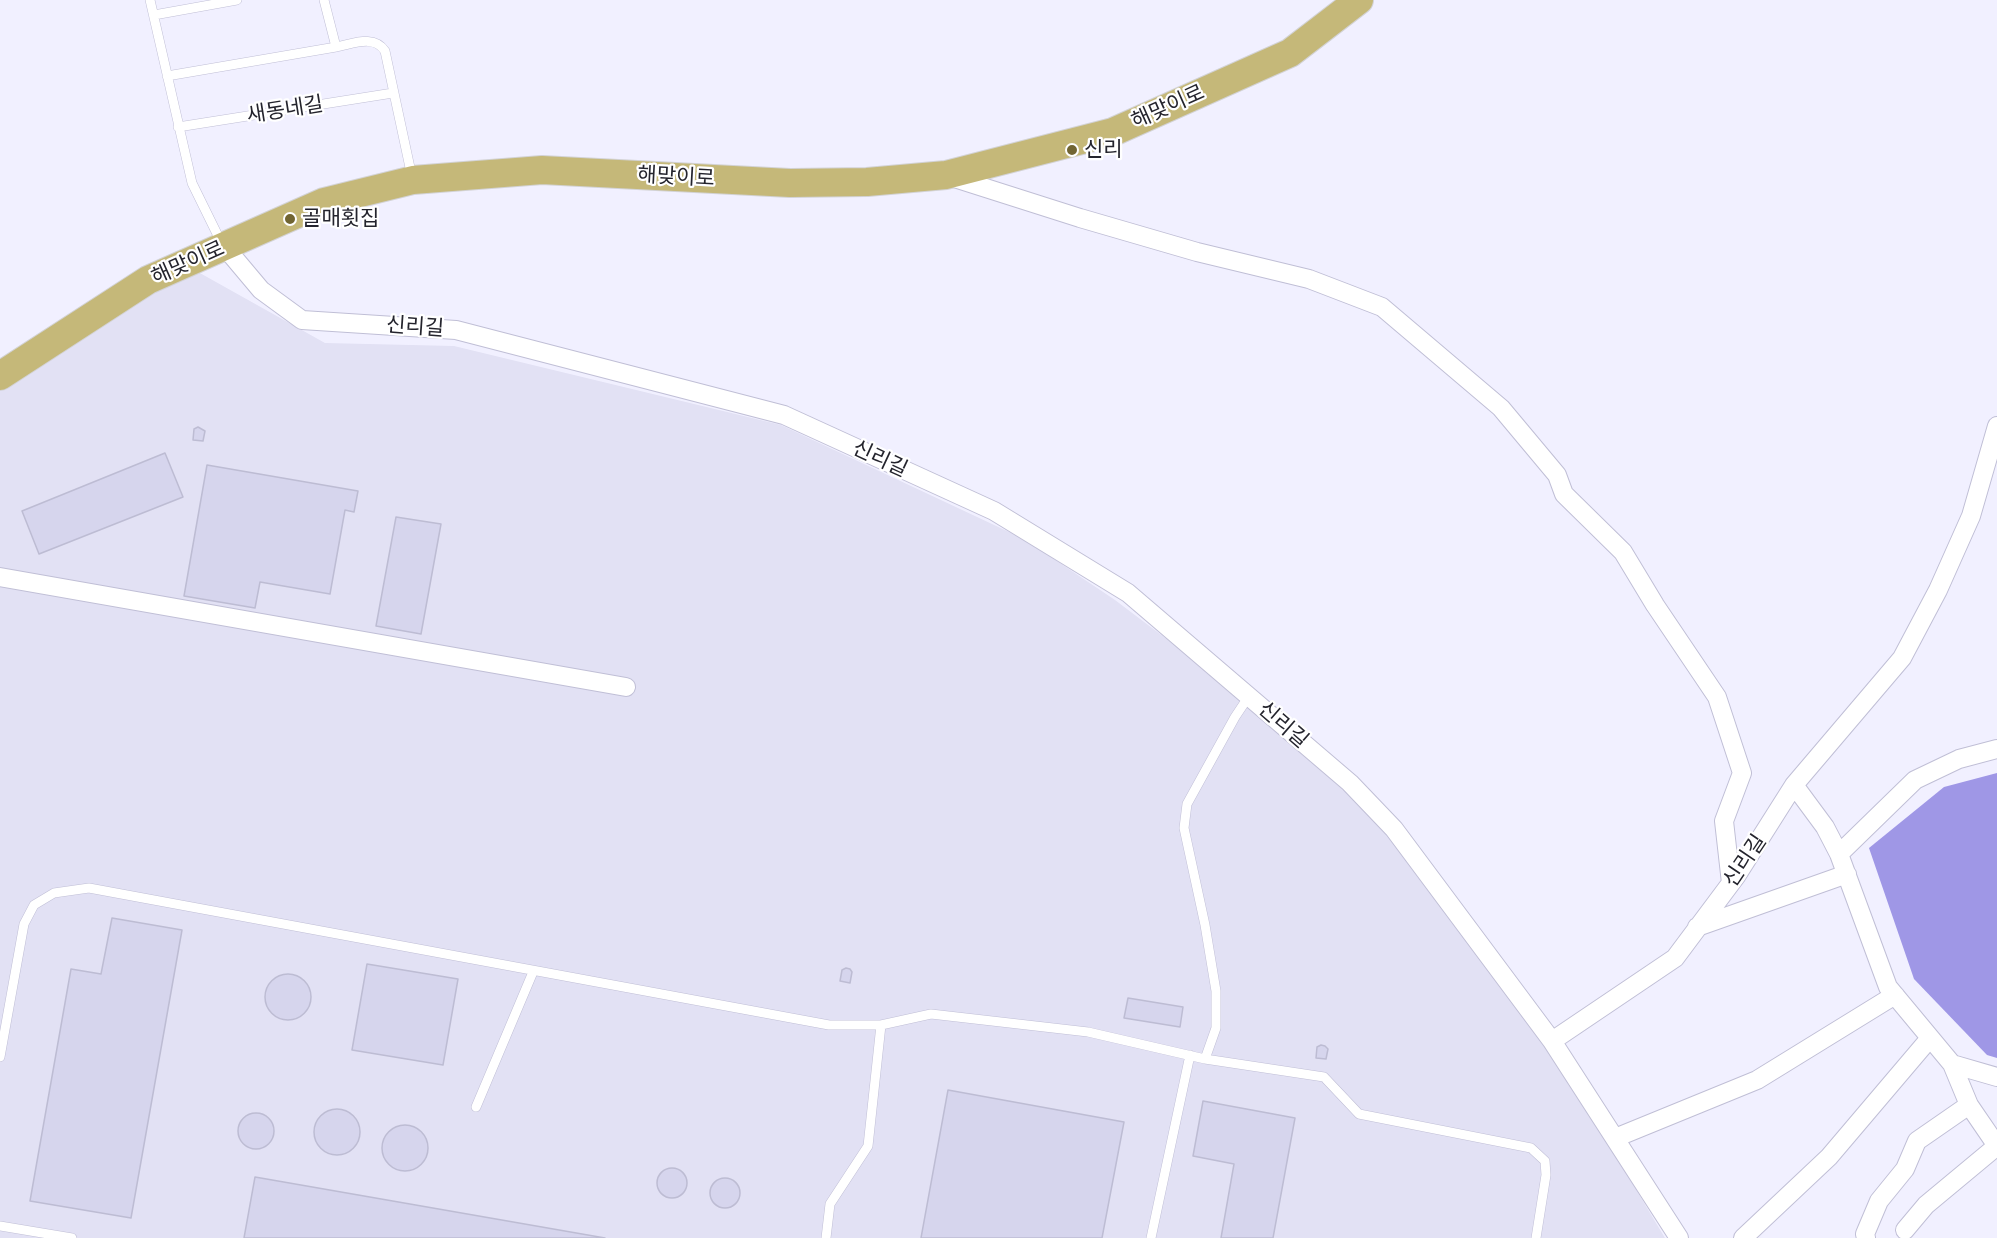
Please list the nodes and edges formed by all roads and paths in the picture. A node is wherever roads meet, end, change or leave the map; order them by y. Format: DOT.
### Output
graph roads {
  1 [pos="150,0"];
  2 [pos="237,0"];
  3 [pos="324,0"];
  4 [pos="1359,0"];
  5 [pos="153,15"];
  6 [pos="336,47"];
  7 [pos="167,75"];
  8 [pos="393,93"];
  9 [pos="178,127"];
  10 [pos="946,175"];
  11 [pos="413,180"];
  12 [pos="224,246"];
  13 [pos="0,376"];
  14 [pos="1997,426"];
  15 [pos="0,577"];
  16 [pos="626,687"];
  17 [pos="1249,696"];
  18 [pos="1997,749"];
  19 [pos="1794,785"];
  20 [pos="1839,854"];
  21 [pos="1847,874"];
  22 [pos="1731,883"];
  23 [pos="1698,927"];
  24 [pos="533,972"];
  25 [pos="1895,995"];
  26 [pos="881,1025"];
  27 [pos="1930,1038"];
  28 [pos="1552,1041"];
  29 [pos="1190,1055"];
  30 [pos="0,1057"];
  31 [pos="1205,1059"];
  32 [pos="1952,1064"];
  33 [pos="1997,1077"];
  34 [pos="1969,1105"];
  35 [pos="476,1107"];
  36 [pos="1616,1138"];
  37 [pos="0,1226"];
  38 [pos="1905,1230"];
  39 [pos="72,1238"];
  40 [pos="826,1238"];
  41 [pos="1151,1238"];
  42 [pos="1536,1238"];
  43 [pos="1679,1238"];
  44 [pos="1743,1238"];
  45 [pos="1866,1238"];
  1 -- 5 [label="lane"];
  2 -- 5 [label="lane"];
  3 -- 6 [label="lane"];
  4 -- 10 [label="main road, 해맞이로"];
  5 -- 7 [label="lane"];
  6 -- 7 [label="lane"];
  6 -- 8 [label="lane"];
  7 -- 9 [label="lane"];
  8 -- 9 [label="lane, 새동네길"];
  8 -- 11 [label="lane"];
  9 -- 12 [label="lane"];
  10 -- 11 [label="main road, 해맞이로"];
  10 -- 22 [label="street"];
  11 -- 12 [label="main road, 해맞이로"];
  12 -- 13 [label="main road, 해맞이로"];
  12 -- 17 [label="street, 신리길"];
  14 -- 19 [label="street, 신리길"];
  15 -- 16 [label="street"];
  17 -- 28 [label="street, 신리길"];
  17 -- 31 [label="lane"];
  18 -- 20 [label="street"];
  19 -- 20 [label="street"];
  19 -- 22 [label="street, 신리길"];
  20 -- 21 [label="street"];
  21 -- 23 [label="street"];
  21 -- 25 [label="street"];
  22 -- 23 [label="street, 신리길"];
  23 -- 28 [label="street, 신리길"];
  24 -- 26 [label="lane"];
  24 -- 30 [label="lane"];
  24 -- 35 [label="lane"];
  25 -- 27 [label="street"];
  25 -- 36 [label="street"];
  26 -- 29 [label="lane"];
  26 -- 40 [label="lane"];
  27 -- 32 [label="street"];
  27 -- 44 [label="street"];
  28 -- 36 [label="street"];
  29 -- 31 [label="lane"];
  29 -- 41 [label="lane"];
  31 -- 42 [label="lane"];
  32 -- 33 [label="street"];
  32 -- 34 [label="street"];
  34 -- 38 [label="street"];
  34 -- 45 [label="street"];
  36 -- 43 [label="street"];
  37 -- 39 [label="lane"];
}
